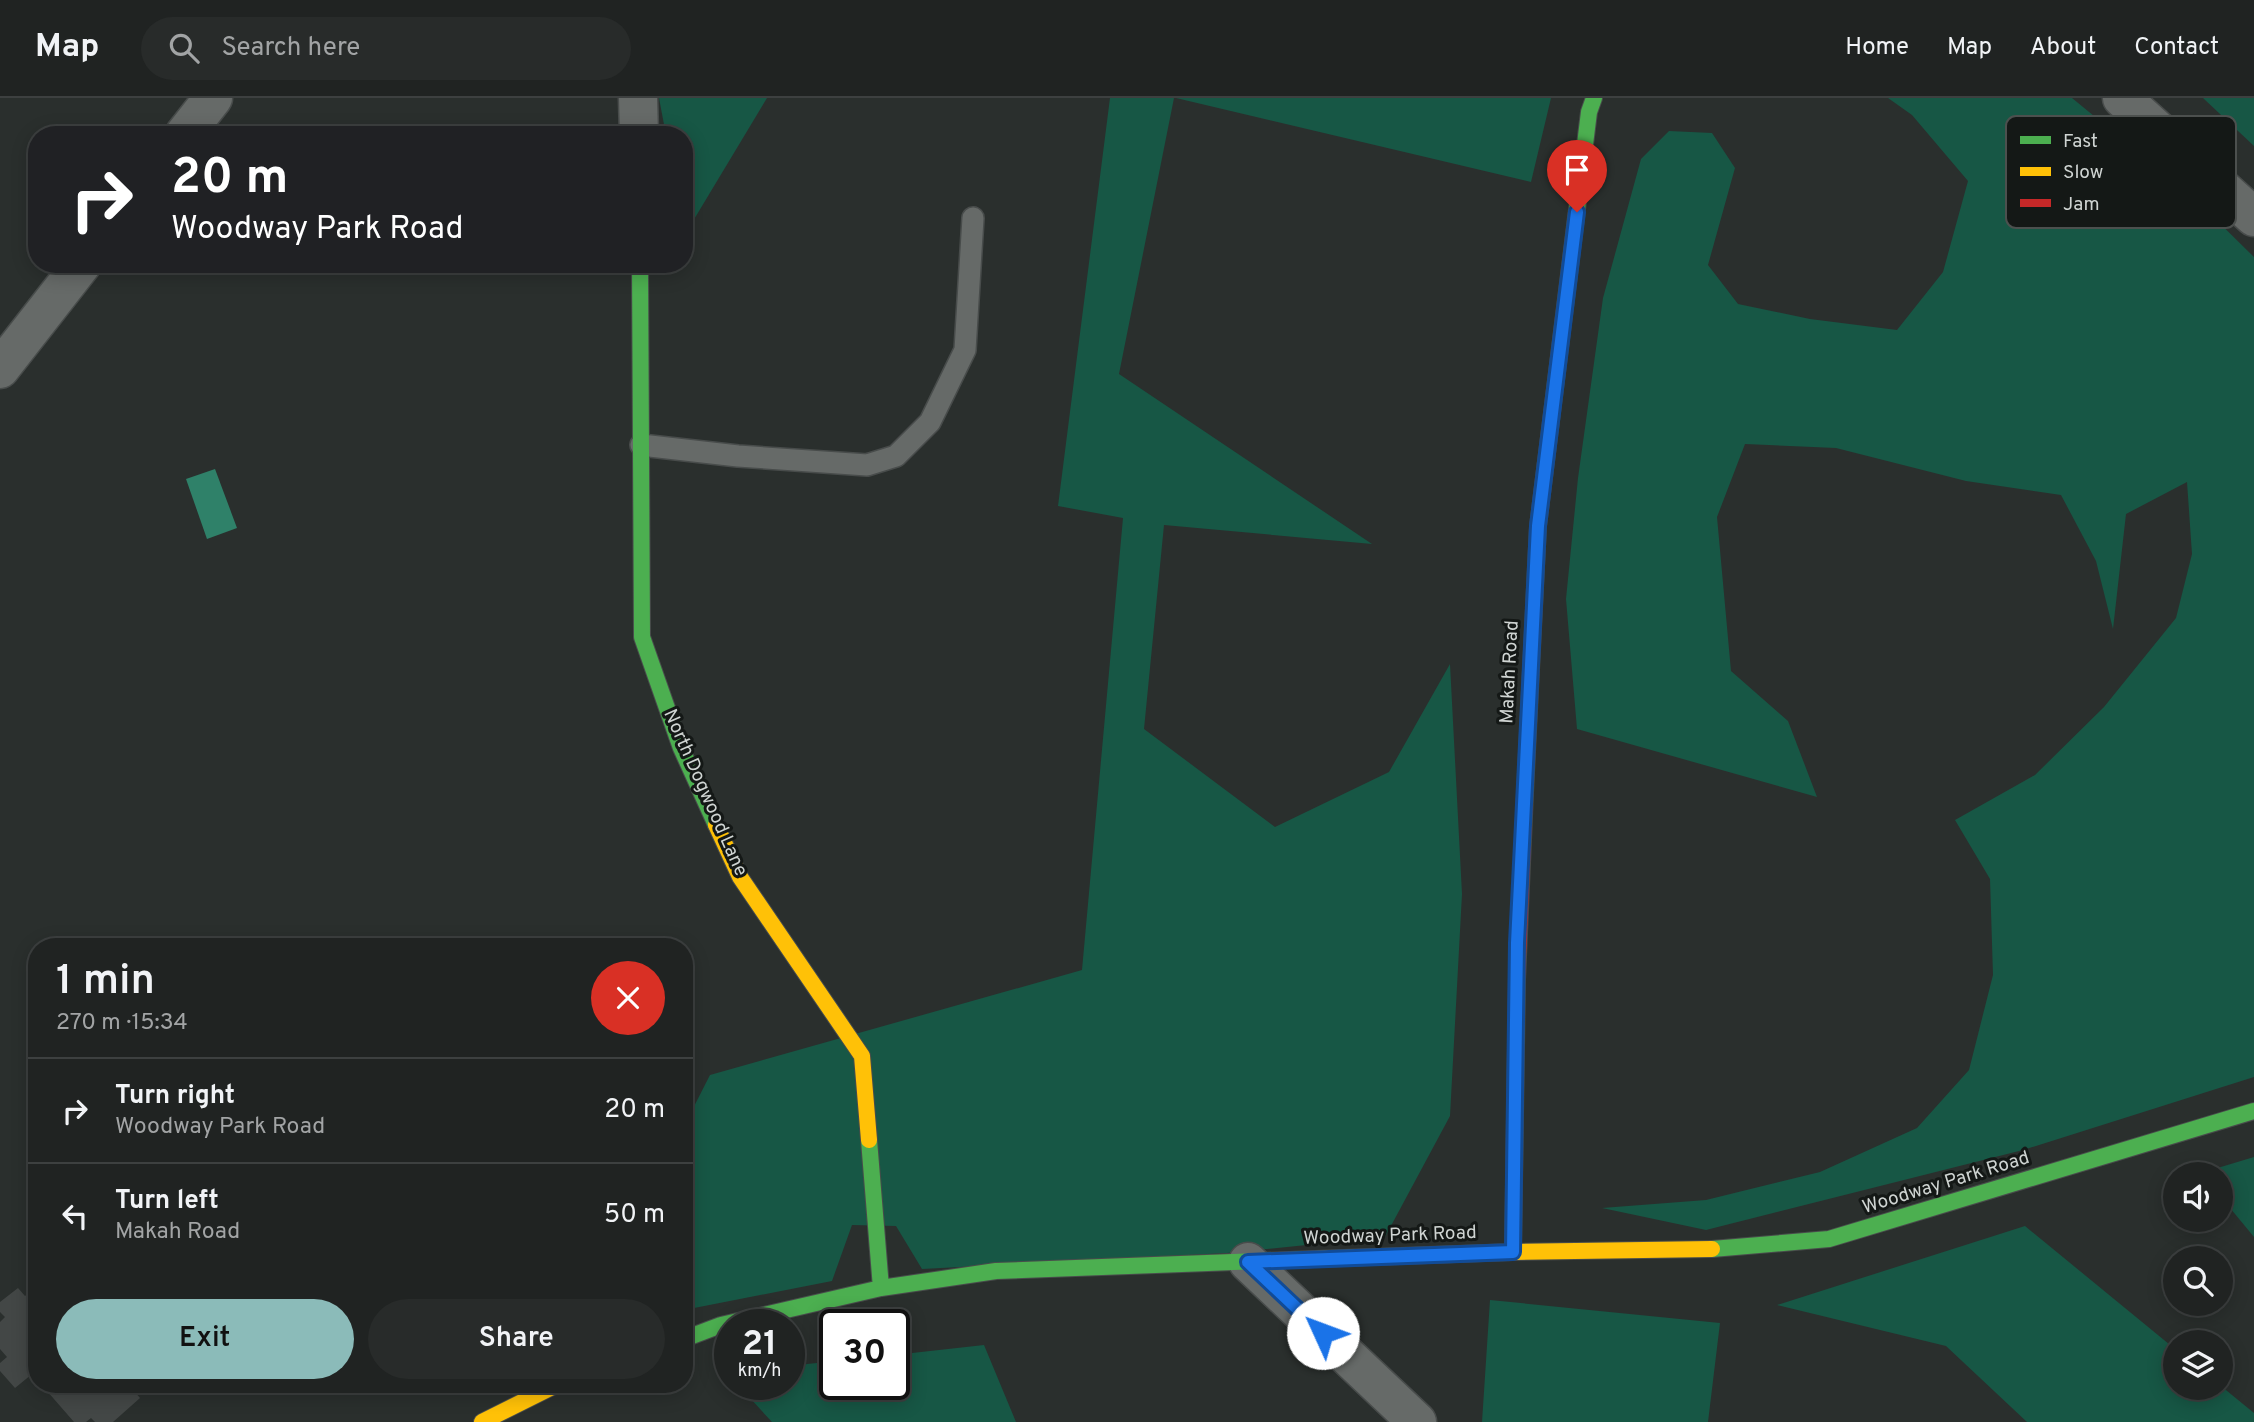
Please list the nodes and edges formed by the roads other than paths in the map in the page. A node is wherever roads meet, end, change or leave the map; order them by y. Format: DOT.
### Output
graph roads {
  1 [pos="213,98"];
  2 [pos="638,98"];
  3 [pos="1594,98"];
  4 [pos="2122,98"];
  5 [pos="2142,116"];
  6 [pos="191,126"];
  7 [pos="639,126"];
  8 [pos="2236,201"];
  9 [pos="2254,217"];
  10 [pos="973,218"];
  11 [pos="75,273"];
  12 [pos="639,273"];
  13 [pos="0,369"];
  14 [pos="641,445"];
  15 [pos="2254,1111"];
  16 [pos="1513,1252"];
  17 [pos="1248,1262"];
  18 [pos="881,1288"];
  19 [pos="693,1336"];
  20 [pos="540,1393"];
  21 [pos="482,1422"];
  22 [pos="1418,1422"];
  1 -- 6 [label="street"];
  2 -- 7 [label="street"];
  3 -- 16 [label="street, Makah Road"];
  4 -- 5 [label="street"];
  8 -- 9 [label="street"];
  10 -- 14 [label="lane"];
  11 -- 13 [label="street"];
  12 -- 14 [label="street, North Dogwood Lane"];
  14 -- 18 [label="street, North Dogwood Lane"];
  15 -- 16 [label="street, Woodway Park Road"];
  16 -- 17 [label="street, Woodway Park Road"];
  17 -- 18 [label="street, Woodway Park Road"];
  17 -- 22 [label="street"];
  18 -- 19 [label="street, Woodway Park Road"];
  20 -- 21 [label="street"];
}
